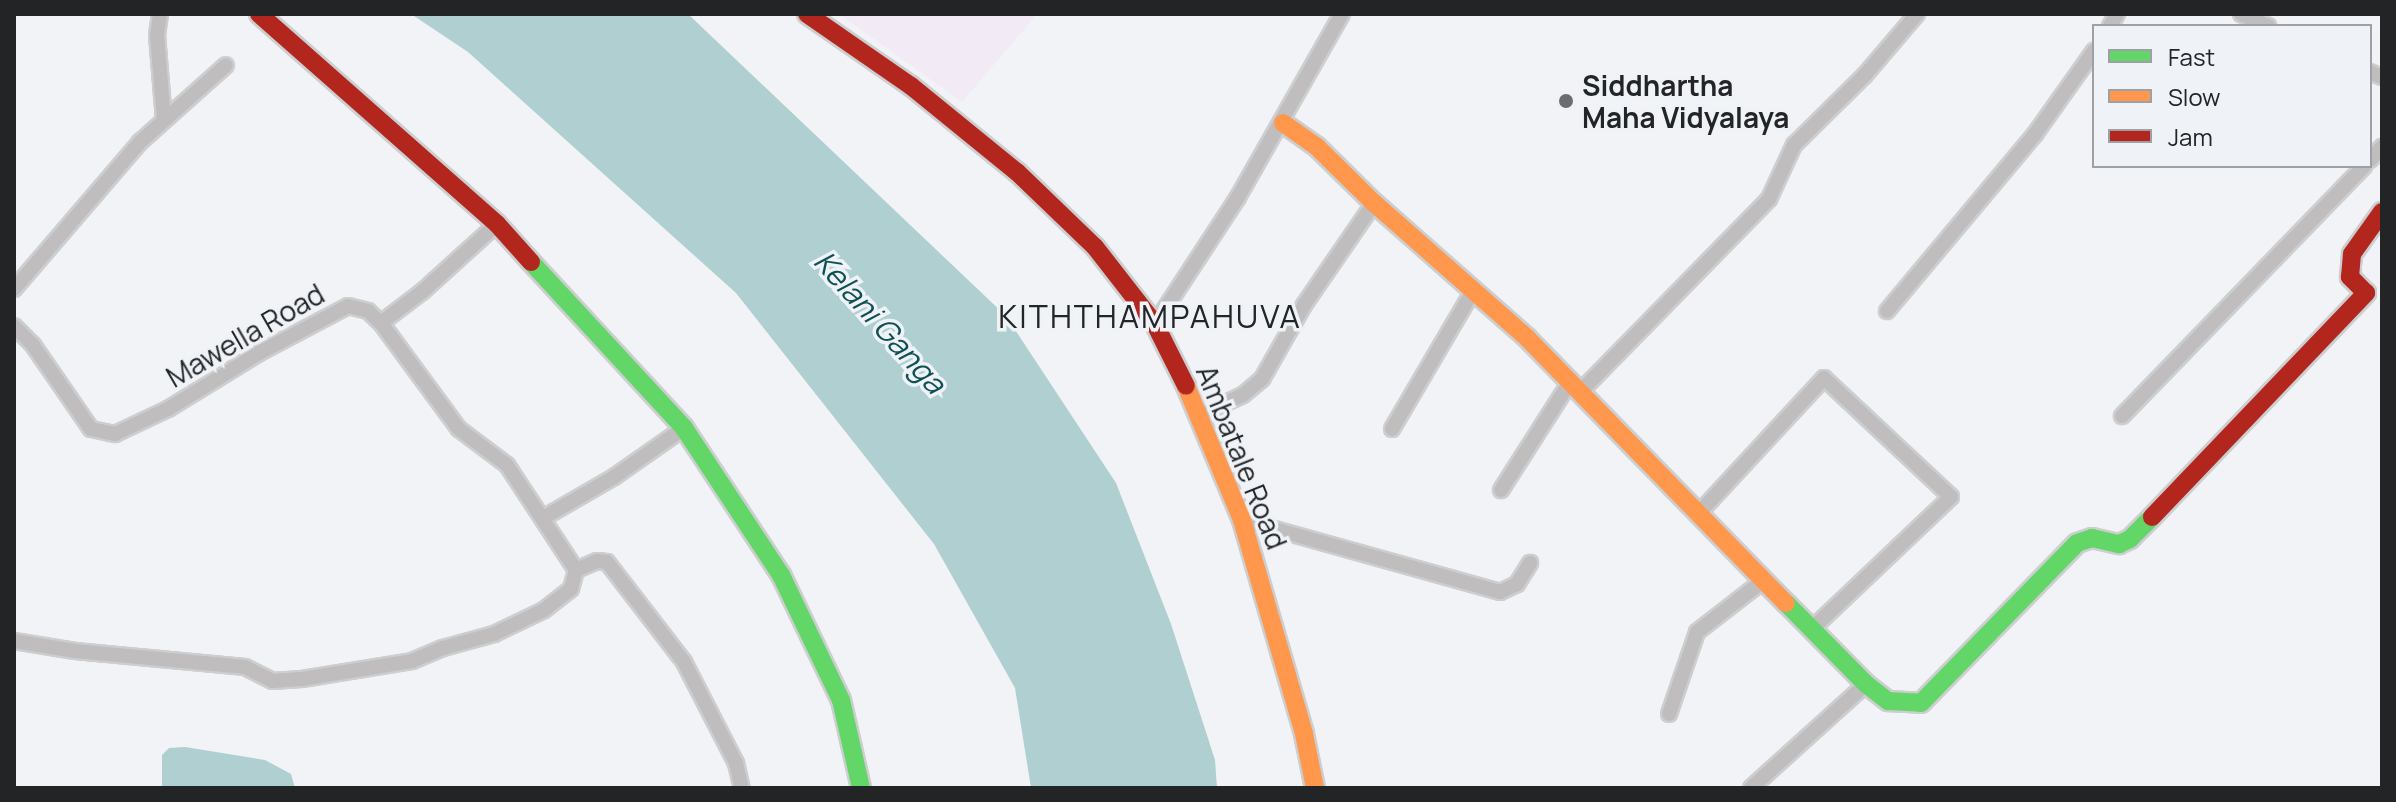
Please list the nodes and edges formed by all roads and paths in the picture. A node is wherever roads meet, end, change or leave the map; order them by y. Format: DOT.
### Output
graph roads {
  1 [pos="160,14"];
  2 [pos="259,14"];
  3 [pos="807,14"];
  4 [pos="1342,14"];
  5 [pos="1917,14"];
  6 [pos="2241,14"];
  7 [pos="2264,24"];
  8 [pos="2092,54"];
  9 [pos="226,65"];
  10 [pos="164,120"];
  11 [pos="1283,123"];
  12 [pos="2362,168"];
  13 [pos="1374,203"];
  14 [pos="2382,212"];
  15 [pos="497,224"];
  16 [pos="14,289"];
  17 [pos="1473,291"];
  18 [pos="2374,296"];
  19 [pos="1887,311"];
  20 [pos="381,323"];
  21 [pos="1155,324"];
  22 [pos="14,326"];
  23 [pos="1575,387"];
  24 [pos="1200,415"];
  25 [pos="2122,416"];
  26 [pos="684,428"];
  27 [pos="1392,429"];
  28 [pos="1501,490"];
  29 [pos="1699,513"];
  30 [pos="543,518"];
  31 [pos="1242,520"];
  32 [pos="1530,563"];
  33 [pos="576,570"];
  34 [pos="1764,580"];
  35 [pos="1812,629"];
  36 [pos="14,641"];
  37 [pos="1866,684"];
  38 [pos="1669,714"];
  39 [pos="742,788"];
  40 [pos="861,788"];
  41 [pos="1315,788"];
  42 [pos="1751,788"];
  1 -- 10 [label="street"];
  2 -- 15 [label="street"];
  3 -- 21 [label="street, Ambatale Road"];
  4 -- 11 [label="street"];
  5 -- 23 [label="street"];
  6 -- 7 [label="street"];
  8 -- 19 [label="street"];
  9 -- 10 [label="street"];
  10 -- 16 [label="street"];
  11 -- 13 [label="street"];
  11 -- 21 [label="street"];
  12 -- 25 [label="street"];
  13 -- 17 [label="street"];
  13 -- 24 [label="street"];
  14 -- 18 [label="street"];
  15 -- 20 [label="street"];
  15 -- 26 [label="street"];
  17 -- 23 [label="street"];
  17 -- 27 [label="street"];
  18 -- 37 [label="street"];
  20 -- 22 [label="street, Mawella Road"];
  20 -- 30 [label="street, Mawella Road"];
  21 -- 24 [label="street, Ambatale Road"];
  23 -- 28 [label="street"];
  23 -- 29 [label="street"];
  24 -- 31 [label="street, Ambatale Road"];
  26 -- 30 [label="street"];
  26 -- 40 [label="street"];
  29 -- 34 [label="street"];
  29 -- 35 [label="street"];
  30 -- 33 [label="street, Mawella Road"];
  31 -- 32 [label="street"];
  31 -- 41 [label="street, Ambatale Road"];
  33 -- 36 [label="street"];
  33 -- 39 [label="street"];
  34 -- 35 [label="street"];
  34 -- 38 [label="street"];
  35 -- 37 [label="street"];
  37 -- 42 [label="street"];
}
